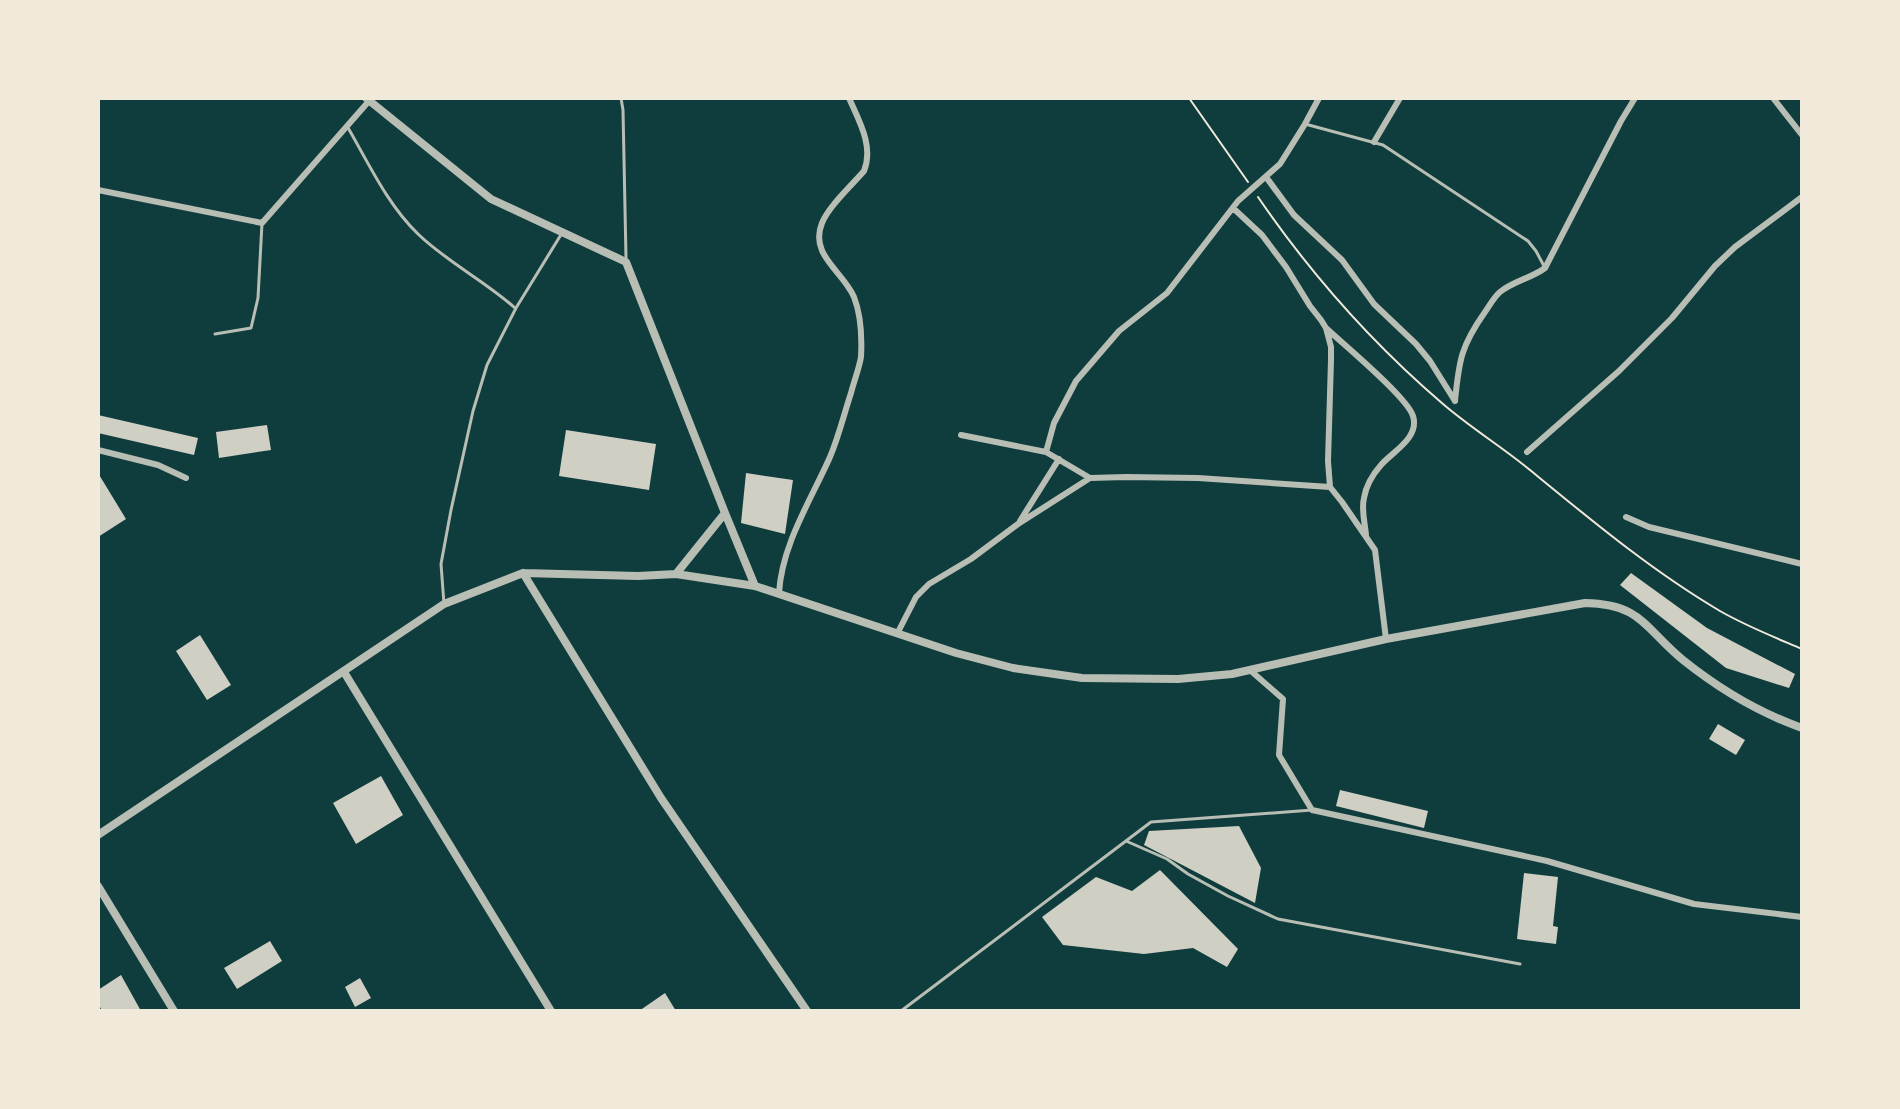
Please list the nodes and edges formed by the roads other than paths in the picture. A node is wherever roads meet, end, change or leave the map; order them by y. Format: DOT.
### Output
graph roads {
  1 [pos="621,98"];
  2 [pos="849,98"];
  3 [pos="1319,98"];
  4 [pos="1400,98"];
  5 [pos="1635,98"];
  6 [pos="1773,98"];
  7 [pos="368,100"];
  8 [pos="1305,124"];
  9 [pos="347,126"];
  10 [pos="1802,135"];
  11 [pos="1374,142"];
  12 [pos="1266,177"];
  13 [pos="98,190"];
  14 [pos="1802,197"];
  15 [pos="1233,208"];
  16 [pos="262,223"];
  17 [pos="562,233"];
  18 [pos="626,262"];
  19 [pos="1545,268"];
  20 [pos="516,308"];
  21 [pos="1326,328"];
  22 [pos="215,334"];
  23 [pos="961,435"];
  24 [pos="98,450"];
  25 [pos="1046,452"];
  26 [pos="1527,452"];
  27 [pos="1059,459"];
  28 [pos="186,478"];
  29 [pos="1090,478"];
  30 [pos="1330,487"];
  31 [pos="725,513"];
  32 [pos="1626,517"];
  33 [pos="1018,524"];
  34 [pos="1366,536"];
  35 [pos="1802,564"];
  36 [pos="523,573"];
  37 [pos="676,574"];
  38 [pos="755,586"];
  39 [pos="779,593"];
  40 [pos="444,604"];
  41 [pos="897,634"];
  42 [pos="1386,639"];
  43 [pos="1251,671"];
  44 [pos="344,672"];
  45 [pos="1802,728"];
  46 [pos="1312,810"];
  47 [pos="98,835"];
  48 [pos="1126,841"];
  49 [pos="98,886"];
  50 [pos="1802,917"];
  51 [pos="1520,964"];
  52 [pos="174,1011"];
  53 [pos="551,1011"];
  54 [pos="807,1011"];
  55 [pos="901,1011"];
  1 -- 18 [label="lane"];
  2 -- 39 [label="street"];
  3 -- 8 [label="street"];
  4 -- 11 [label="street"];
  5 -- 19 [label="street"];
  6 -- 10 [label="street"];
  7 -- 9 [label="street"];
  7 -- 17 [label="street"];
  8 -- 11 [label="lane"];
  8 -- 12 [label="street"];
  9 -- 16 [label="street"];
  9 -- 20 [label="lane"];
  11 -- 19 [label="lane"];
  12 -- 15 [label="street"];
  12 -- 19 [label="street"];
  13 -- 16 [label="street"];
  14 -- 26 [label="street"];
  15 -- 21 [label="street"];
  15 -- 25 [label="street"];
  16 -- 22 [label="lane"];
  17 -- 18 [label="street"];
  17 -- 20 [label="lane"];
  18 -- 31 [label="street"];
  20 -- 40 [label="lane"];
  21 -- 30 [label="street"];
  21 -- 34 [label="street"];
  23 -- 25 [label="street"];
  24 -- 28 [label="street"];
  25 -- 27 [label="street"];
  27 -- 29 [label="street"];
  27 -- 33 [label="street"];
  29 -- 30 [label="street"];
  29 -- 33 [label="street"];
  30 -- 34 [label="street"];
  31 -- 37 [label="street"];
  31 -- 38 [label="street"];
  32 -- 35 [label="street"];
  33 -- 41 [label="street"];
  34 -- 42 [label="street"];
  36 -- 37 [label="street"];
  36 -- 40 [label="street"];
  36 -- 54 [label="street"];
  37 -- 38 [label="street"];
  38 -- 39 [label="street"];
  39 -- 41 [label="street"];
  40 -- 44 [label="street"];
  41 -- 43 [label="street"];
  42 -- 43 [label="street"];
  42 -- 45 [label="street"];
  43 -- 46 [label="street"];
  44 -- 47 [label="street"];
  44 -- 53 [label="street"];
  46 -- 48 [label="lane"];
  46 -- 50 [label="street"];
  48 -- 51 [label="lane"];
  48 -- 55 [label="lane"];
  49 -- 52 [label="street"];
}
